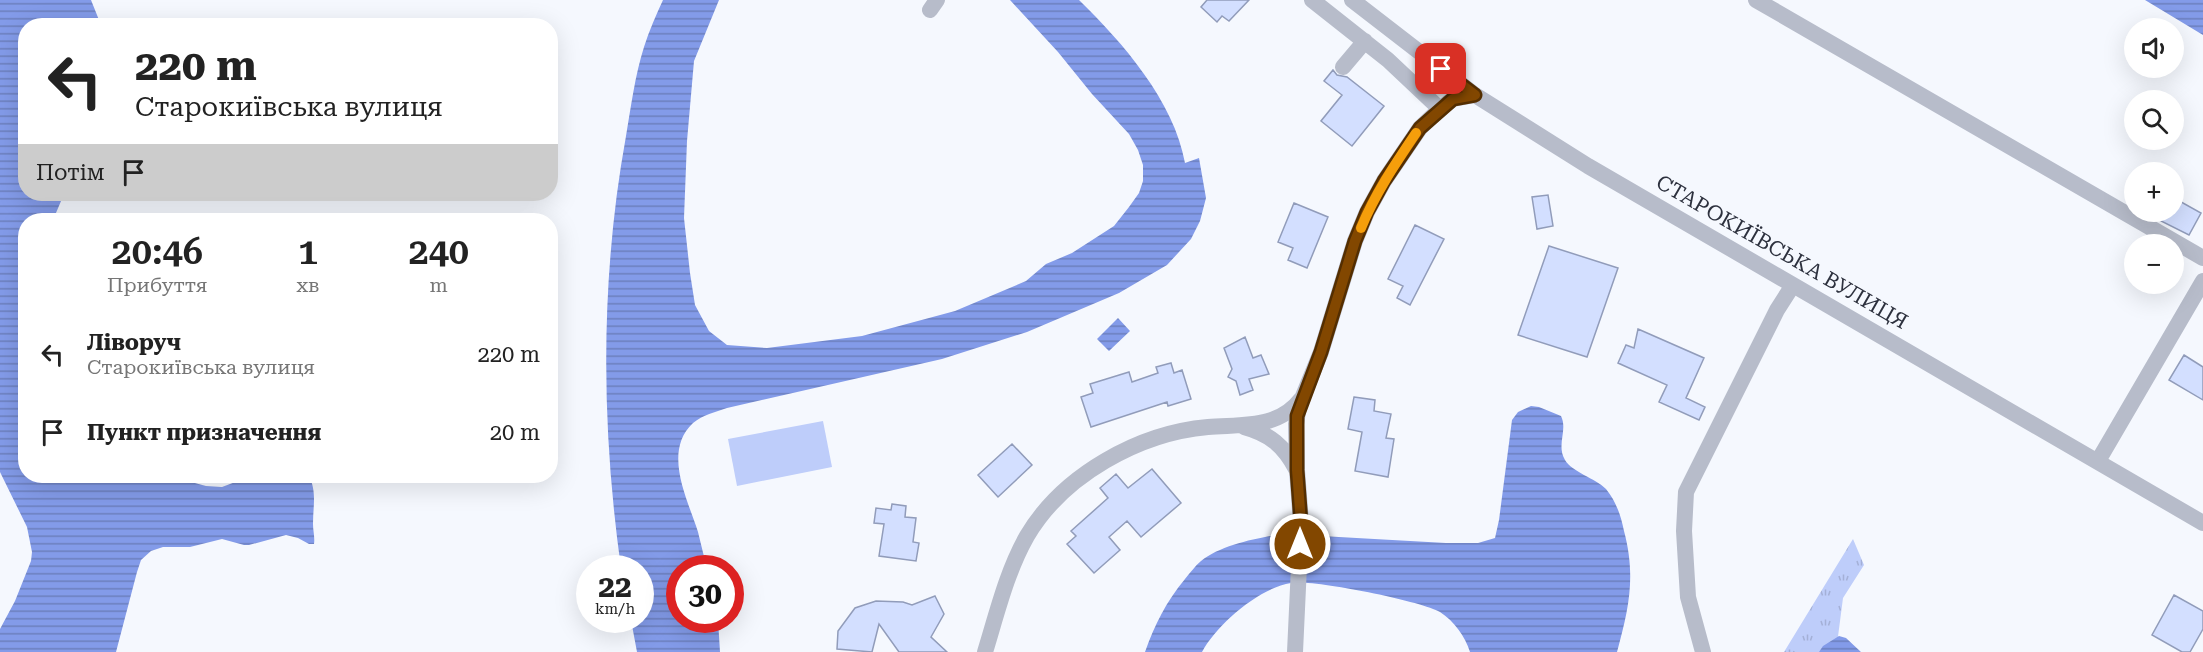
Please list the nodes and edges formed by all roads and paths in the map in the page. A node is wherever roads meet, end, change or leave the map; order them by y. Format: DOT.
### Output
graph roads {
  1 [pos="1312,0"];
  2 [pos="1352,0"];
  3 [pos="1756,0"];
  4 [pos="1365,41"];
  5 [pos="1343,67"];
  6 [pos="1475,95"];
  7 [pos="1440,109"];
  8 [pos="2203,258"];
  9 [pos="2203,280"];
  10 [pos="1793,285"];
  11 [pos="1314,371"];
  12 [pos="1242,426"];
  13 [pos="2098,462"];
  14 [pos="1297,470"];
  15 [pos="2203,523"];
  16 [pos="985,652"];
  17 [pos="1294,652"];
  18 [pos="1703,652"];
  1 -- 4 [label="street"];
  2 -- 6 [label="street, СТАРОКИЇВСЬКА ВУЛИЦЯ"];
  3 -- 8 [label="street"];
  4 -- 5 [label="street"];
  4 -- 7 [label="street"];
  6 -- 7 [label="street"];
  6 -- 10 [label="street, СТАРОКИЇВСЬКА ВУЛИЦЯ"];
  7 -- 11 [label="street"];
  9 -- 13 [label="street"];
  10 -- 13 [label="street, СТАРОКИЇВСЬКА ВУЛИЦЯ"];
  10 -- 18 [label="street"];
  11 -- 12 [label="street"];
  11 -- 14 [label="street"];
  12 -- 14 [label="street"];
  12 -- 16 [label="street"];
  13 -- 15 [label="street, СТАРОКИЇВСЬКА ВУЛИЦЯ"];
  14 -- 17 [label="street"];
}
